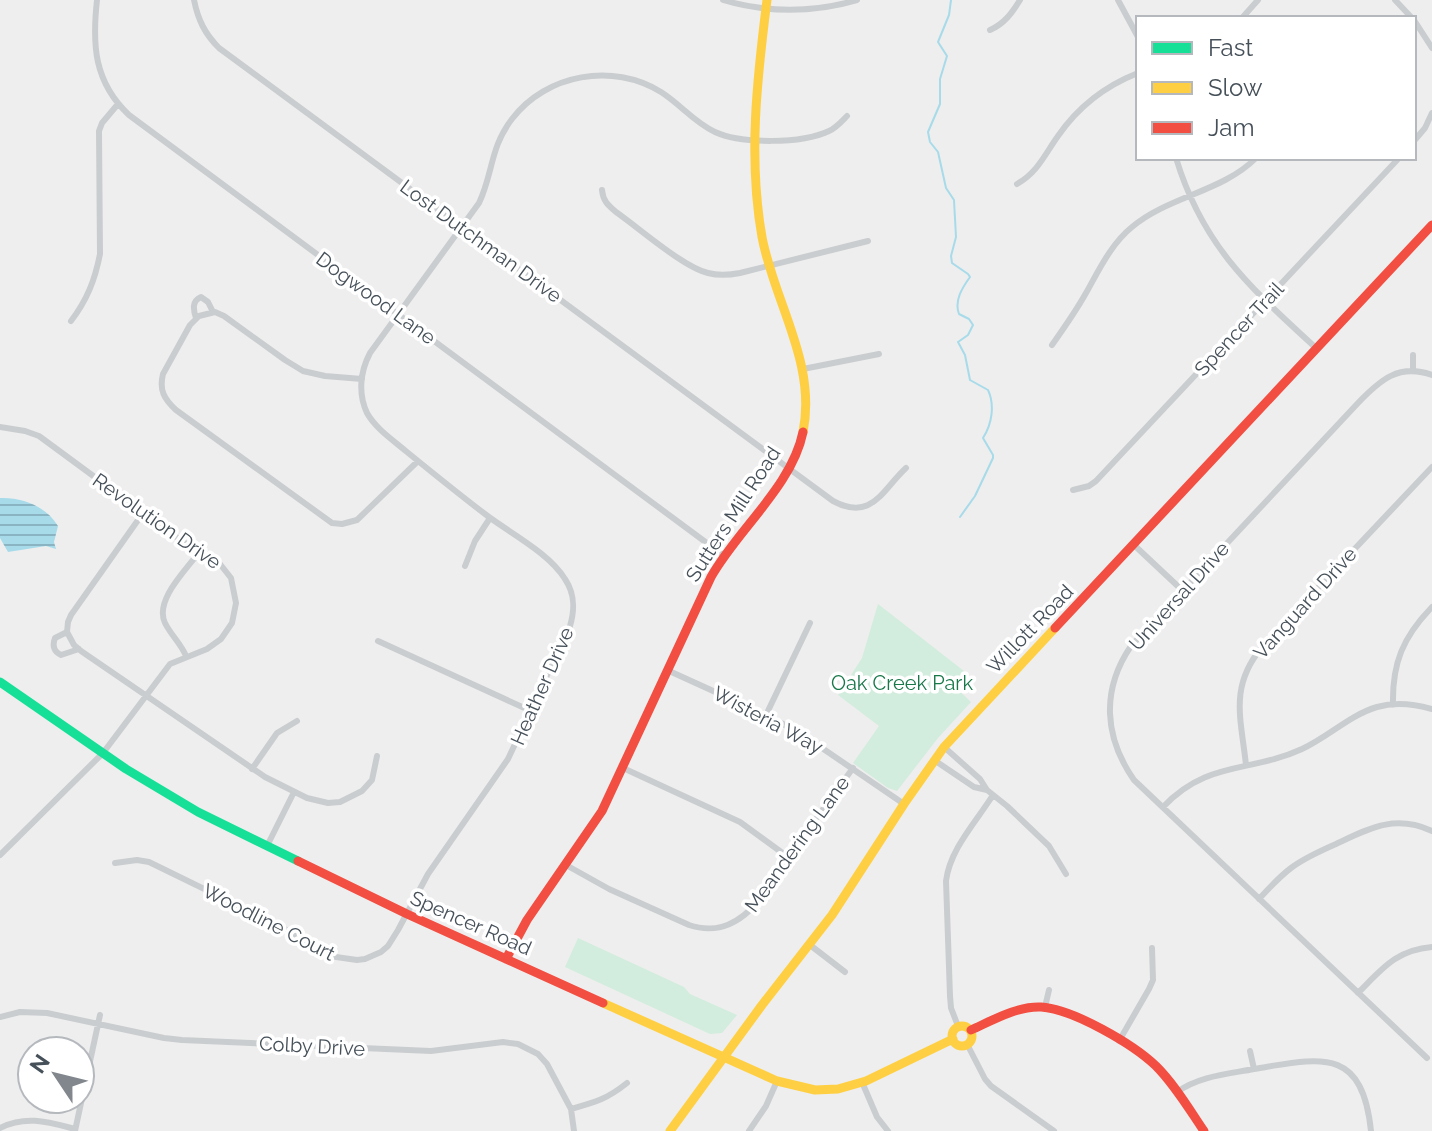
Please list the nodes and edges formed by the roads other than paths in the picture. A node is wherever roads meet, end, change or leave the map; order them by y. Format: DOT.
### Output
graph roads {
  1 [pos="97,0"];
  2 [pos="194,0"];
  3 [pos="723,0"];
  4 [pos="857,0"];
  5 [pos="1020,0"];
  6 [pos="1118,0"];
  7 [pos="1258,0"];
  8 [pos="1395,0"];
  9 [pos="766,4"];
  10 [pos="1244,16"];
  11 [pos="1410,16"];
  12 [pos="1416,24"];
  13 [pos="990,30"];
  14 [pos="1136,33"];
  15 [pos="1432,48"];
  16 [pos="1136,74"];
  17 [pos="118,104"];
  18 [pos="1432,113"];
  19 [pos="847,116"];
  20 [pos="1416,139"];
  21 [pos="753,140"];
  22 [pos="1177,160"];
  23 [pos="1254,160"];
  24 [pos="1397,160"];
  25 [pos="1017,184"];
  26 [pos="602,190"];
  27 [pos="1188,196"];
  28 [pos="1432,225"];
  29 [pos="462,227"];
  30 [pos="868,241"];
  31 [pos="769,265"];
  32 [pos="1265,300"];
  33 [pos="213,312"];
  34 [pos="398,314"];
  35 [pos="196,318"];
  36 [pos="71,321"];
  37 [pos="1052,345"];
  38 [pos="1317,349"];
  39 [pos="879,354"];
  40 [pos="1413,355"];
  41 [pos="803,369"];
  42 [pos="1413,370"];
  43 [pos="1432,375"];
  44 [pos="362,379"];
  45 [pos="0,427"];
  46 [pos="418,461"];
  47 [pos="787,467"];
  48 [pos="1432,467"];
  49 [pos="906,468"];
  50 [pos="1073,490"];
  51 [pos="863,508"];
  52 [pos="143,513"];
  53 [pos="490,518"];
  54 [pos="864,518"];
  55 [pos="1134,545"];
  56 [pos="200,551"];
  57 [pos="723,555"];
  58 [pos="465,566"];
  59 [pos="1183,591"];
  60 [pos="1432,607"];
  61 [pos="810,623"];
  62 [pos="67,632"];
  63 [pos="378,641"];
  64 [pos="79,649"];
  65 [pos="186,656"];
  66 [pos="667,670"];
  67 [pos="0,682"];
  68 [pos="145,696"];
  69 [pos="1393,705"];
  70 [pos="1432,709"];
  71 [pos="531,711"];
  72 [pos="766,715"];
  73 [pos="297,721"];
  74 [pos="944,747"];
  75 [pos="103,753"];
  76 [pos="377,756"];
  77 [pos="934,760"];
  78 [pos="1246,765"];
  79 [pos="623,768"];
  80 [pos="853,768"];
  81 [pos="252,769"];
  82 [pos="294,792"];
  83 [pos="990,792"];
  84 [pos="904,804"];
  85 [pos="1163,807"];
  86 [pos="1432,831"];
  87 [pos="267,846"];
  88 [pos="0,855"];
  89 [pos="788,857"];
  90 [pos="115,863"];
  91 [pos="566,865"];
  92 [pos="1066,874"];
  93 [pos="936,893"];
  94 [pos="946,893"];
  95 [pos="1259,899"];
  96 [pos="407,914"];
  97 [pos="810,945"];
  98 [pos="1432,947"];
  99 [pos="1152,948"];
  100 [pos="506,959"];
  101 [pos="845,972"];
  102 [pos="1049,990"];
  103 [pos="1358,993"];
  104 [pos="1045,1007"];
  105 [pos="100,1015"];
  106 [pos="0,1017"];
  107 [pos="97,1024"];
  108 [pos="958,1026"];
  109 [pos="971,1030"];
  110 [pos="953,1039"];
  111 [pos="1119,1041"];
  112 [pos="967,1044"];
  113 [pos="1250,1051"];
  114 [pos="724,1057"];
  115 [pos="1427,1058"];
  116 [pos="1254,1069"];
  117 [pos="777,1081"];
  118 [pos="862,1082"];
  119 [pos="627,1083"];
  120 [pos="1177,1092"];
  121 [pos="571,1109"];
  122 [pos="0,1128"];
  123 [pos="75,1130"];
  124 [pos="574,1131"];
  125 [pos="670,1131"];
  126 [pos="749,1131"];
  127 [pos="888,1131"];
  128 [pos="1054,1131"];
  129 [pos="1204,1131"];
  130 [pos="1371,1131"];
  1 -- 17 [label="street, Dogwood Lane"];
  2 -- 29 [label="street, Lost Dutchman Drive"];
  3 -- 9 [label="street"];
  4 -- 9 [label="street"];
  5 -- 13 [label="street"];
  6 -- 14 [label="street"];
  7 -- 10 [label="street"];
  8 -- 11 [label="street"];
  9 -- 21 [label="main road, Sutters Mill Road"];
  12 -- 15 [label="street"];
  16 -- 25 [label="street"];
  17 -- 34 [label="street, Dogwood Lane"];
  17 -- 36 [label="street"];
  18 -- 20 [label="street"];
  19 -- 21 [label="street"];
  21 -- 29 [label="street"];
  21 -- 31 [label="main road, Sutters Mill Road"];
  22 -- 27 [label="street"];
  23 -- 27 [label="street"];
  24 -- 32 [label="street, Spencer Trail"];
  26 -- 31 [label="street"];
  27 -- 32 [label="street"];
  27 -- 37 [label="street"];
  28 -- 38 [label="main road, Willott Road"];
  29 -- 34 [label="street"];
  29 -- 47 [label="street, Lost Dutchman Drive"];
  30 -- 31 [label="street"];
  31 -- 41 [label="main road, Sutters Mill Road"];
  32 -- 38 [label="street"];
  32 -- 50 [label="street, Spencer Trail"];
  33 -- 35 [label="street"];
  33 -- 35 [label="street"];
  33 -- 44 [label="street"];
  34 -- 44 [label="street"];
  34 -- 57 [label="street, Dogwood Lane"];
  35 -- 46 [label="street"];
  38 -- 55 [label="main road, Willott Road"];
  39 -- 41 [label="street"];
  40 -- 42 [label="street"];
  41 -- 47 [label="main road, Sutters Mill Road"];
  42 -- 43 [label="street"];
  42 -- 59 [label="street, Universal Drive"];
  44 -- 46 [label="street, Heather Drive"];
  45 -- 52 [label="street, Revolution Drive"];
  46 -- 53 [label="street, Heather Drive"];
  47 -- 51 [label="street, Lost Dutchman Drive"];
  47 -- 57 [label="main road, Sutters Mill Road"];
  48 -- 78 [label="street, Vanguard Drive"];
  49 -- 51 [label="street"];
  51 -- 54 [label="street"];
  52 -- 56 [label="street, Revolution Drive"];
  52 -- 62 [label="street"];
  53 -- 58 [label="street"];
  53 -- 71 [label="street, Heather Drive"];
  55 -- 59 [label="street"];
  55 -- 74 [label="main road, Willott Road"];
  56 -- 65 [label="street"];
  56 -- 65 [label="street, Revolution Drive"];
  57 -- 66 [label="main road, Sutters Mill Road"];
  59 -- 85 [label="street, Universal Drive"];
  60 -- 69 [label="street"];
  61 -- 72 [label="street"];
  62 -- 64 [label="street"];
  62 -- 64 [label="street"];
  63 -- 71 [label="street"];
  64 -- 68 [label="street"];
  65 -- 68 [label="street, Revolution Drive"];
  66 -- 72 [label="street, Wisteria Way"];
  66 -- 79 [label="main road, Sutters Mill Road"];
  67 -- 75 [label="main road, Spencer Road"];
  68 -- 75 [label="street, Revolution Drive"];
  68 -- 81 [label="street"];
  69 -- 70 [label="street"];
  69 -- 78 [label="street"];
  71 -- 96 [label="street, Heather Drive"];
  72 -- 80 [label="street, Wisteria Way"];
  73 -- 81 [label="street"];
  74 -- 77 [label="main road, Willott Road"];
  74 -- 83 [label="street"];
  75 -- 87 [label="main road, Spencer Road"];
  75 -- 88 [label="street, Revolution Drive"];
  76 -- 82 [label="street"];
  77 -- 83 [label="street"];
  77 -- 84 [label="main road, Willott Road"];
  78 -- 85 [label="street"];
  79 -- 89 [label="street"];
  79 -- 91 [label="main road, Sutters Mill Road"];
  80 -- 84 [label="street, Wisteria Way"];
  80 -- 89 [label="street, Meandering Lane"];
  81 -- 82 [label="street"];
  82 -- 87 [label="street"];
  83 -- 92 [label="street"];
  83 -- 94 [label="street"];
  84 -- 97 [label="main road, Willott Road"];
  85 -- 95 [label="street, Universal Drive"];
  86 -- 95 [label="street"];
  87 -- 96 [label="main road, Spencer Road"];
  89 -- 91 [label="street, Meandering Lane"];
  90 -- 96 [label="street, Woodline Court"];
  91 -- 100 [label="main road, Sutters Mill Road"];
  93 -- 94 [label="street"];
  94 -- 108 [label="street"];
  95 -- 103 [label="street, Universal Drive"];
  96 -- 100 [label="main road, Spencer Road"];
  97 -- 101 [label="street"];
  97 -- 114 [label="main road, Willott Road"];
  98 -- 103 [label="street"];
  99 -- 111 [label="street"];
  100 -- 114 [label="main road, Spencer Road"];
  102 -- 104 [label="street"];
  103 -- 115 [label="street, Universal Drive"];
  104 -- 109 [label="main road"];
  104 -- 111 [label="main road"];
  105 -- 107 [label="street"];
  106 -- 107 [label="street, Colby Drive"];
  107 -- 121 [label="street, Colby Drive"];
  107 -- 123 [label="street"];
  108 -- 109 [label="main road"];
  108 -- 110 [label="main road"];
  109 -- 112 [label="main road"];
  110 -- 112 [label="main road"];
  110 -- 118 [label="main road, Spencer Road"];
  111 -- 120 [label="main road"];
  112 -- 128 [label="street"];
  113 -- 116 [label="street"];
  114 -- 117 [label="main road, Spencer Road"];
  114 -- 125 [label="main road, Willott Road"];
  116 -- 120 [label="street"];
  116 -- 130 [label="street"];
  117 -- 118 [label="main road, Spencer Road"];
  117 -- 126 [label="street"];
  118 -- 127 [label="street"];
  119 -- 121 [label="street"];
  120 -- 129 [label="main road"];
  121 -- 124 [label="street, Colby Drive"];
  122 -- 123 [label="street"];
}
